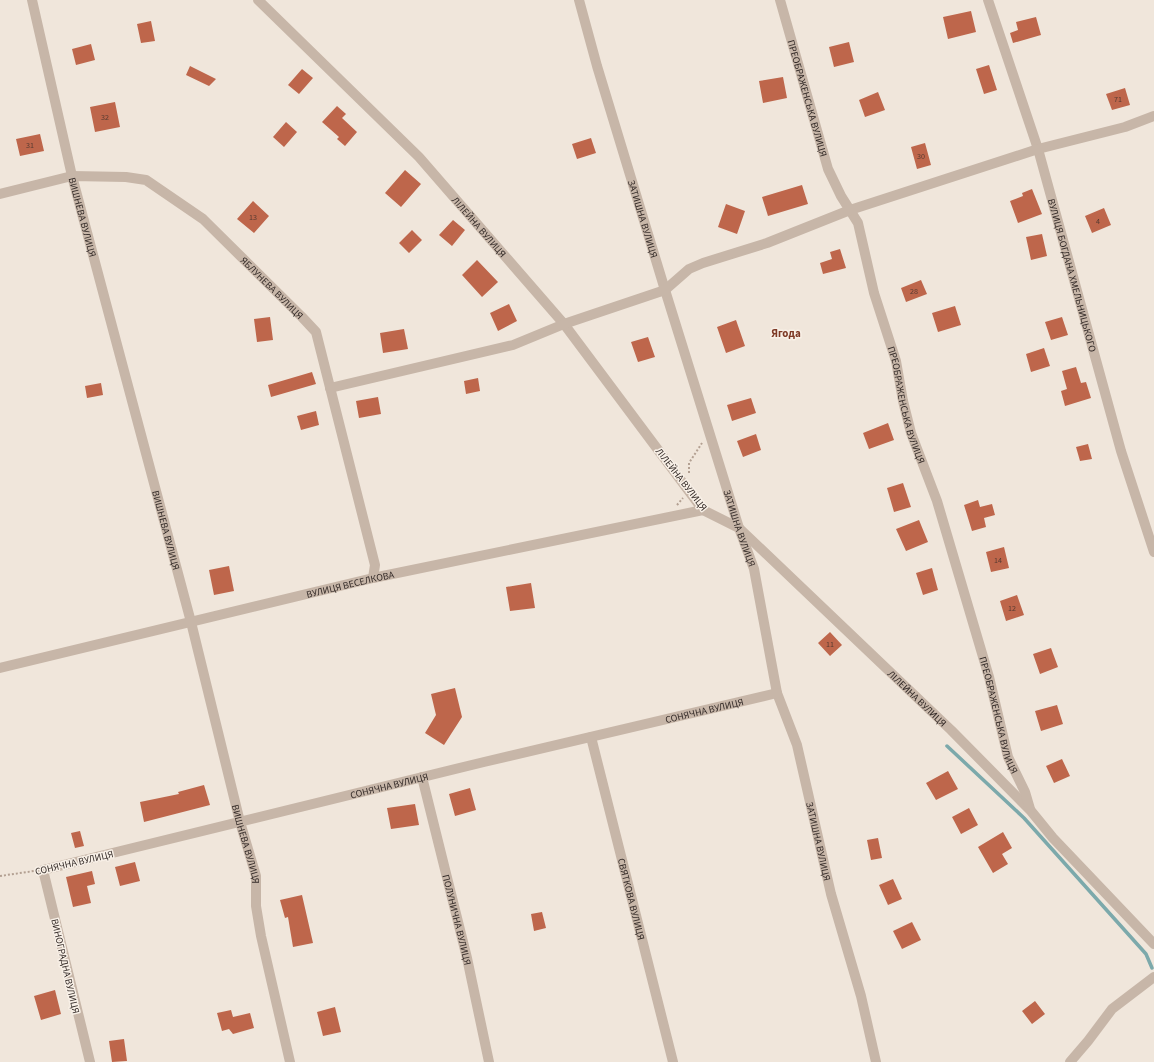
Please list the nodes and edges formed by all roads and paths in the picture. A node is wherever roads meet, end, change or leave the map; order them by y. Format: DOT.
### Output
graph roads {
  1 [pos="32,0"];
  2 [pos="258,0"];
  3 [pos="579,0"];
  4 [pos="780,0"];
  5 [pos="988,0"];
  6 [pos="1154,116"];
  7 [pos="1038,149"];
  8 [pos="72,176"];
  9 [pos="0,194"];
  10 [pos="850,210"];
  11 [pos="665,290"];
  12 [pos="564,324"];
  13 [pos="330,388"];
  14 [pos="703,510"];
  15 [pos="738,528"];
  16 [pos="1154,552"];
  17 [pos="373,578"];
  18 [pos="191,622"];
  19 [pos="0,668"];
  20 [pos="777,693"];
  21 [pos="591,737"];
  22 [pos="422,777"];
  23 [pos="1031,811"];
  24 [pos="240,822"];
  25 [pos="43,870"];
  26 [pos="0,876"];
  27 [pos="1154,944"];
  28 [pos="1154,977"];
  29 [pos="90,1062"];
  30 [pos="290,1062"];
  31 [pos="489,1062"];
  32 [pos="673,1062"];
  33 [pos="876,1062"];
  34 [pos="1070,1062"];
  1 -- 8 [label="street, ВИШНЕВА ВУЛИЦЯ"];
  2 -- 12 [label="street, ЛІЛЕЙНА ВУЛИЦЯ"];
  3 -- 11 [label="street, ЗАТИШНА ВУЛИЦЯ"];
  4 -- 10 [label="street, ПРЕОБРАЖЕНСЬКА ВУЛИЦЯ"];
  5 -- 7 [label="street, ВУЛИЦЯ БОГДАНА ХМЕЛЬНИЦЬКОГО"];
  6 -- 7 [label="street"];
  7 -- 10 [label="street"];
  7 -- 16 [label="street, ВУЛИЦЯ БОГДАНА ХМЕЛЬНИЦЬКОГО"];
  8 -- 9 [label="street, ЯБЛУНЕВА ВУЛИЦЯ"];
  8 -- 13 [label="street, ЯБЛУНЕВА ВУЛИЦЯ"];
  8 -- 18 [label="street, ВИШНЕВА ВУЛИЦЯ"];
  10 -- 11 [label="street"];
  10 -- 23 [label="street, ПРЕОБРАЖЕНСЬКА ВУЛИЦЯ"];
  11 -- 12 [label="street"];
  11 -- 15 [label="street, ЗАТИШНА ВУЛИЦЯ"];
  12 -- 13 [label="street"];
  12 -- 14 [label="street, ЛІЛЕЙНА ВУЛИЦЯ"];
  13 -- 17 [label="street, ЯБЛУНЕВА ВУЛИЦЯ"];
  14 -- 15 [label="street, ЛІЛЕЙНА ВУЛИЦЯ"];
  14 -- 17 [label="street, ВУЛИЦЯ ВЕСЕЛКОВА"];
  15 -- 20 [label="street, ЗАТИШНА ВУЛИЦЯ"];
  15 -- 23 [label="street, ЛІЛЕЙНА ВУЛИЦЯ"];
  17 -- 18 [label="street, ВУЛИЦЯ ВЕСЕЛКОВА"];
  18 -- 19 [label="street, ВУЛИЦЯ ВЕСЕЛКОВА"];
  18 -- 24 [label="street, ВИШНЕВА ВУЛИЦЯ"];
  20 -- 21 [label="street, СОНЯЧНА ВУЛИЦЯ"];
  20 -- 33 [label="street, ЗАТИШНА ВУЛИЦЯ"];
  21 -- 22 [label="street, СОНЯЧНА ВУЛИЦЯ"];
  21 -- 32 [label="street, СВЯТКОВА ВУЛИЦЯ"];
  22 -- 24 [label="street, СОНЯЧНА ВУЛИЦЯ"];
  22 -- 31 [label="street, ПОЛУНИЧНА ВУЛИЦЯ"];
  23 -- 27 [label="street, ЛІЛЕЙНА ВУЛИЦЯ"];
  24 -- 25 [label="street, СОНЯЧНА ВУЛИЦЯ"];
  24 -- 30 [label="street, ВИШНЕВА ВУЛИЦЯ"];
  25 -- 26 [label="path, СОНЯЧНА ВУЛИЦЯ"];
  25 -- 29 [label="street, ВИНОГРАДНА ВУЛИЦЯ"];
  28 -- 34 [label="street"];
}
